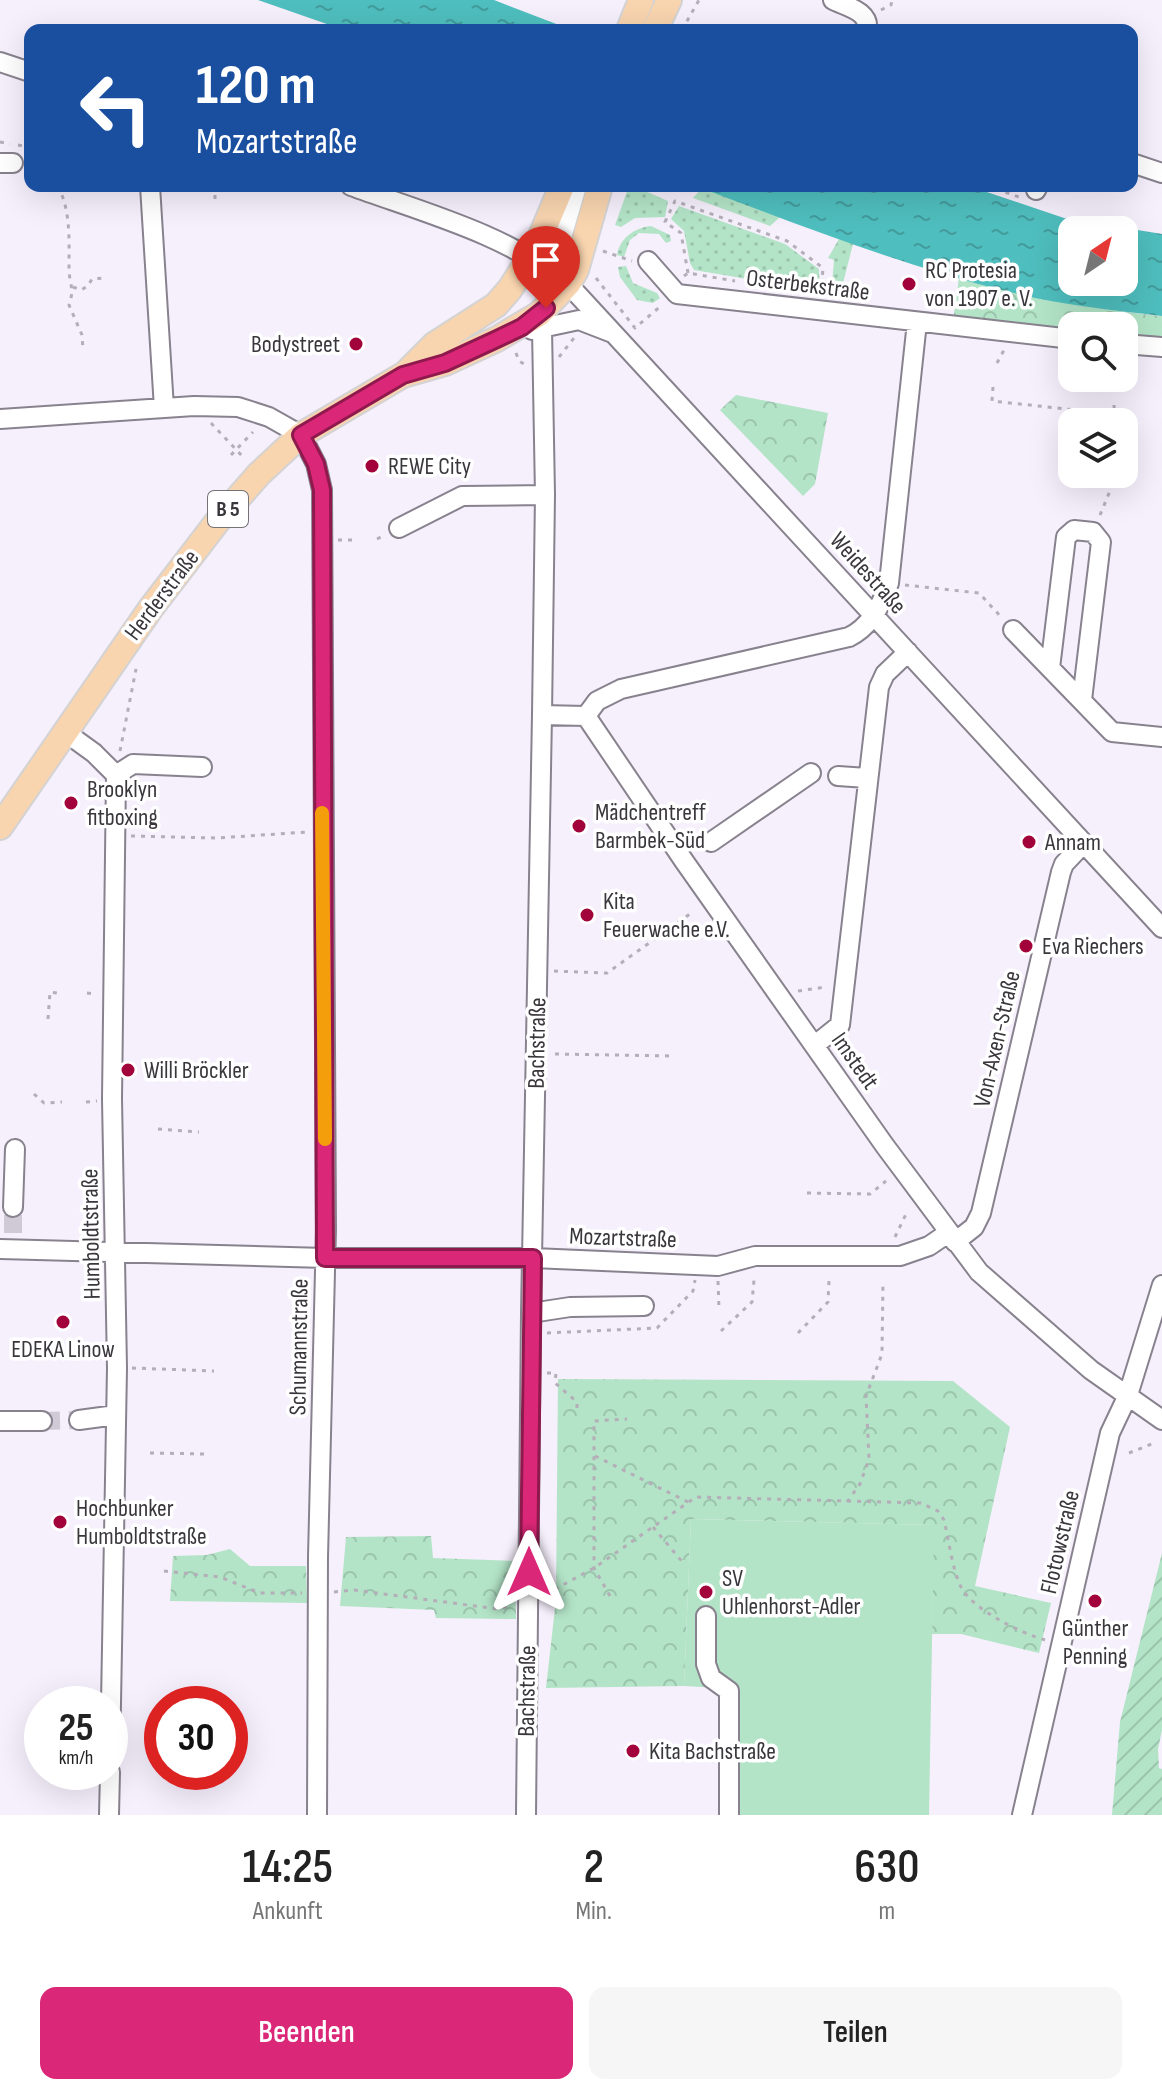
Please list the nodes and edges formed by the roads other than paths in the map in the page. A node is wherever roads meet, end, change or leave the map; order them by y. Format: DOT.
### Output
graph roads {
  1 [pos="641,0"];
  2 [pos="669,0"];
  3 [pos="833,0"];
  4 [pos="631,24"];
  5 [pos="658,24"];
  6 [pos="868,24"];
  7 [pos="0,62"];
  8 [pos="24,70"];
  9 [pos="1138,165"];
  10 [pos="1162,173"];
  11 [pos="150,192"];
  12 [pos="367,192"];
  13 [pos="559,192"];
  14 [pos="576,192"];
  15 [pos="599,192"];
  16 [pos="531,258"];
  17 [pos="648,261"];
  18 [pos="561,278"];
  19 [pos="544,318"];
  20 [pos="917,322"];
  21 [pos="1058,337"];
  22 [pos="620,338"];
  23 [pos="1138,345"];
  24 [pos="1162,347"];
  25 [pos="403,375"];
  26 [pos="164,408"];
  27 [pos="0,419"];
  28 [pos="301,435"];
  29 [pos="545,495"];
  30 [pos="399,528"];
  31 [pos="874,614"];
  32 [pos="1013,630"];
  33 [pos="908,652"];
  34 [pos="1050,668"];
  35 [pos="1082,700"];
  36 [pos="542,715"];
  37 [pos="586,716"];
  38 [pos="65,732"];
  39 [pos="1162,737"];
  40 [pos="202,767"];
  41 [pos="811,773"];
  42 [pos="116,775"];
  43 [pos="838,776"];
  44 [pos="867,778"];
  45 [pos="0,827"];
  46 [pos="711,842"];
  47 [pos="1083,844"];
  48 [pos="1162,928"];
  49 [pos="815,1045"];
  50 [pos="15,1149"];
  51 [pos="13,1207"];
  52 [pos="952,1237"];
  53 [pos="8,1244"];
  54 [pos="116,1254"];
  55 [pos="325,1258"];
  56 [pos="533,1258"];
  57 [pos="1162,1285"];
  58 [pos="644,1306"];
  59 [pos="531,1313"];
  60 [pos="1128,1395"];
  61 [pos="116,1415"];
  62 [pos="79,1420"];
  63 [pos="1162,1420"];
  64 [pos="0,1421"];
  65 [pos="42,1421"];
  66 [pos="706,1616"];
  67 [pos="111,1686"];
  68 [pos="110,1790"];
  69 [pos="109,1815"];
  70 [pos="317,1815"];
  71 [pos="526,1815"];
  72 [pos="729,1815"];
  73 [pos="1022,1815"];
  1 -- 4 [label="main road"];
  2 -- 5 [label="main road"];
  3 -- 6 [label="street"];
  7 -- 8 [label="street"];
  9 -- 10 [label="street"];
  11 -- 26 [label="street"];
  12 -- 16 [label="street, Weidestraße"];
  13 -- 16 [label="main road, B 5"];
  14 -- 18 [label="street"];
  15 -- 18 [label="main road, B 5"];
  16 -- 18 [label="street, Weidestraße"];
  16 -- 25 [label="main road, Herderstraße / B 5"];
  17 -- 20 [label="street, Osterbekstraße"];
  18 -- 19 [label="main road, Herderstraße / B 5"];
  18 -- 22 [label="street, Weidestraße"];
  19 -- 22 [label="street"];
  19 -- 25 [label="main road, Herderstraße / B 5"];
  19 -- 29 [label="street, Bachstraße"];
  20 -- 21 [label="street, Osterbekstraße"];
  20 -- 31 [label="street"];
  22 -- 31 [label="street, Weidestraße"];
  23 -- 24 [label="street"];
  25 -- 28 [label="main road, Herderstraße / B 5"];
  26 -- 27 [label="street"];
  26 -- 28 [label="street"];
  28 -- 38 [label="main road, Herderstraße / B 5"];
  28 -- 55 [label="street, Schumannstraße"];
  29 -- 30 [label="street"];
  29 -- 36 [label="street, Bachstraße"];
  31 -- 33 [label="street, Weidestraße"];
  31 -- 37 [label="street"];
  32 -- 34 [label="street"];
  33 -- 44 [label="street"];
  33 -- 47 [label="street, Weidestraße"];
  34 -- 35 [label="street"];
  34 -- 35 [label="street"];
  35 -- 39 [label="street"];
  36 -- 37 [label="street"];
  36 -- 56 [label="street, Bachstraße"];
  37 -- 49 [label="street, Imstedt"];
  38 -- 42 [label="street"];
  38 -- 45 [label="main road, Herderstraße / B 5"];
  40 -- 42 [label="street"];
  41 -- 46 [label="street"];
  42 -- 54 [label="street, Humboldtstraße"];
  43 -- 44 [label="street"];
  44 -- 49 [label="street"];
  47 -- 48 [label="street, Weidestraße"];
  47 -- 52 [label="street, Von-Axen-Straße"];
  49 -- 52 [label="street, Imstedt"];
  50 -- 51 [label="street"];
  52 -- 56 [label="street, Mozartstraße"];
  52 -- 60 [label="street, Imstedt"];
  53 -- 54 [label="street, Mozartstraße"];
  54 -- 55 [label="street, Mozartstraße"];
  54 -- 61 [label="street, Humboldtstraße"];
  55 -- 56 [label="street, Mozartstraße"];
  55 -- 70 [label="street, Schumannstraße"];
  56 -- 59 [label="street, Bachstraße"];
  57 -- 60 [label="street, Flotowstraße"];
  58 -- 59 [label="street"];
  59 -- 71 [label="street, Bachstraße"];
  60 -- 63 [label="street, Imstedt"];
  60 -- 73 [label="street, Flotowstraße"];
  61 -- 62 [label="street"];
  61 -- 67 [label="street, Humboldtstraße"];
  64 -- 65 [label="street"];
  66 -- 72 [label="street"];
  68 -- 69 [label="street"];
}
